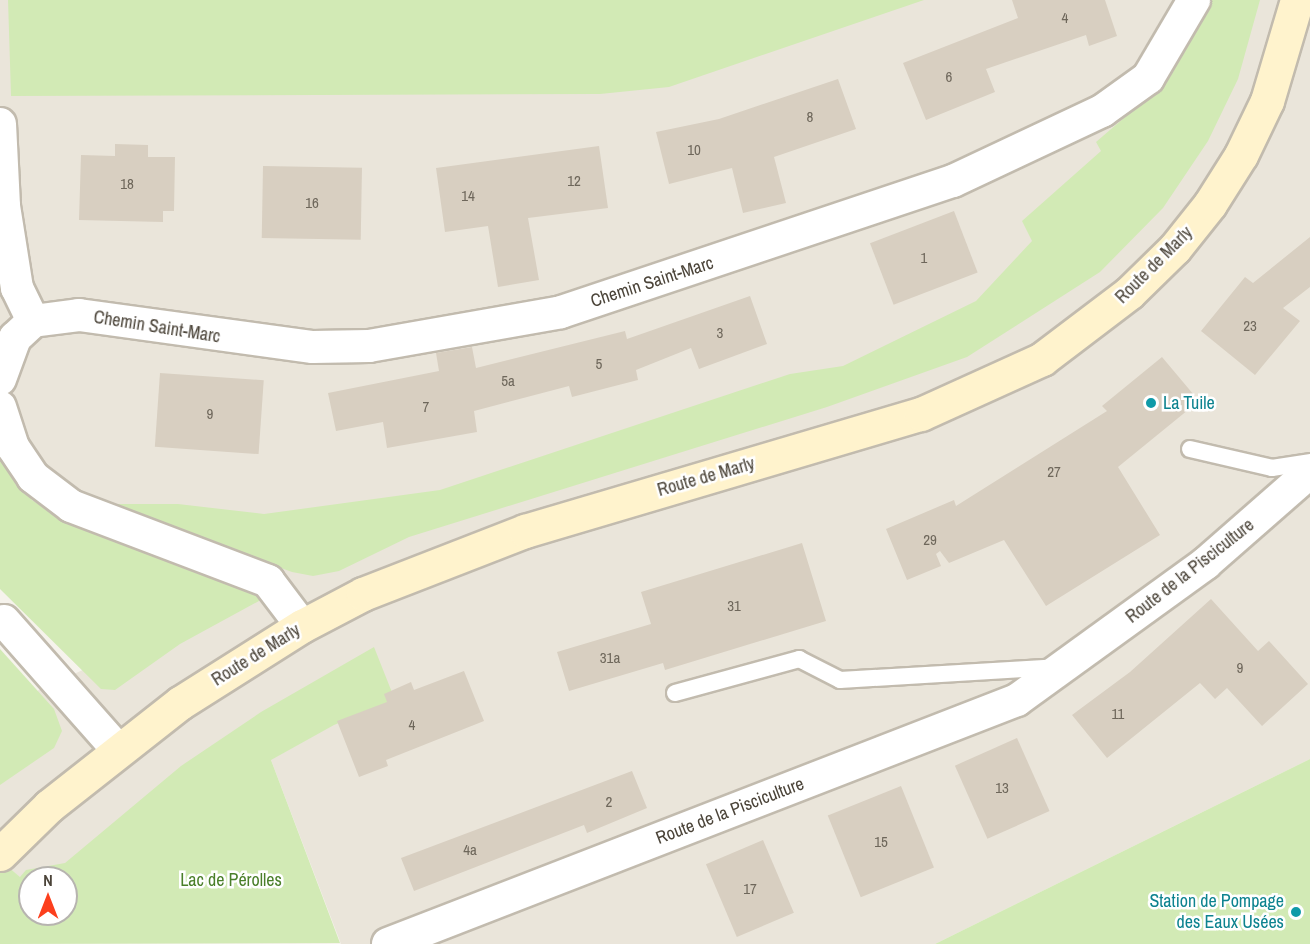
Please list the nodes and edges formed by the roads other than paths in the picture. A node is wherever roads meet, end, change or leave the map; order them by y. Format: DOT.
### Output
graph roads {
  1 [pos="1194,0"];
  2 [pos="1297,0"];
  3 [pos="0,123"];
  4 [pos="33,321"];
  5 [pos="0,379"];
  6 [pos="0,407"];
  7 [pos="1190,449"];
  8 [pos="1310,462"];
  9 [pos="1310,472"];
  10 [pos="2,619"];
  11 [pos="302,626"];
  12 [pos="1067,666"];
  13 [pos="675,693"];
  14 [pos="117,750"];
  15 [pos="0,854"];
  16 [pos="388,944"];
  1 -- 4 [label="street, Chemin Saint-Marc"];
  2 -- 11 [label="main road, Route de Marly"];
  3 -- 4 [label="street"];
  4 -- 5 [label="street"];
  6 -- 11 [label="street"];
  7 -- 8 [label="lane"];
  9 -- 12 [label="street, Route de la Pisciculture"];
  10 -- 14 [label="street"];
  11 -- 14 [label="main road, Route de Marly"];
  12 -- 13 [label="lane"];
  12 -- 16 [label="street, Route de la Pisciculture"];
  14 -- 15 [label="main road, Route de Marly"];
}
